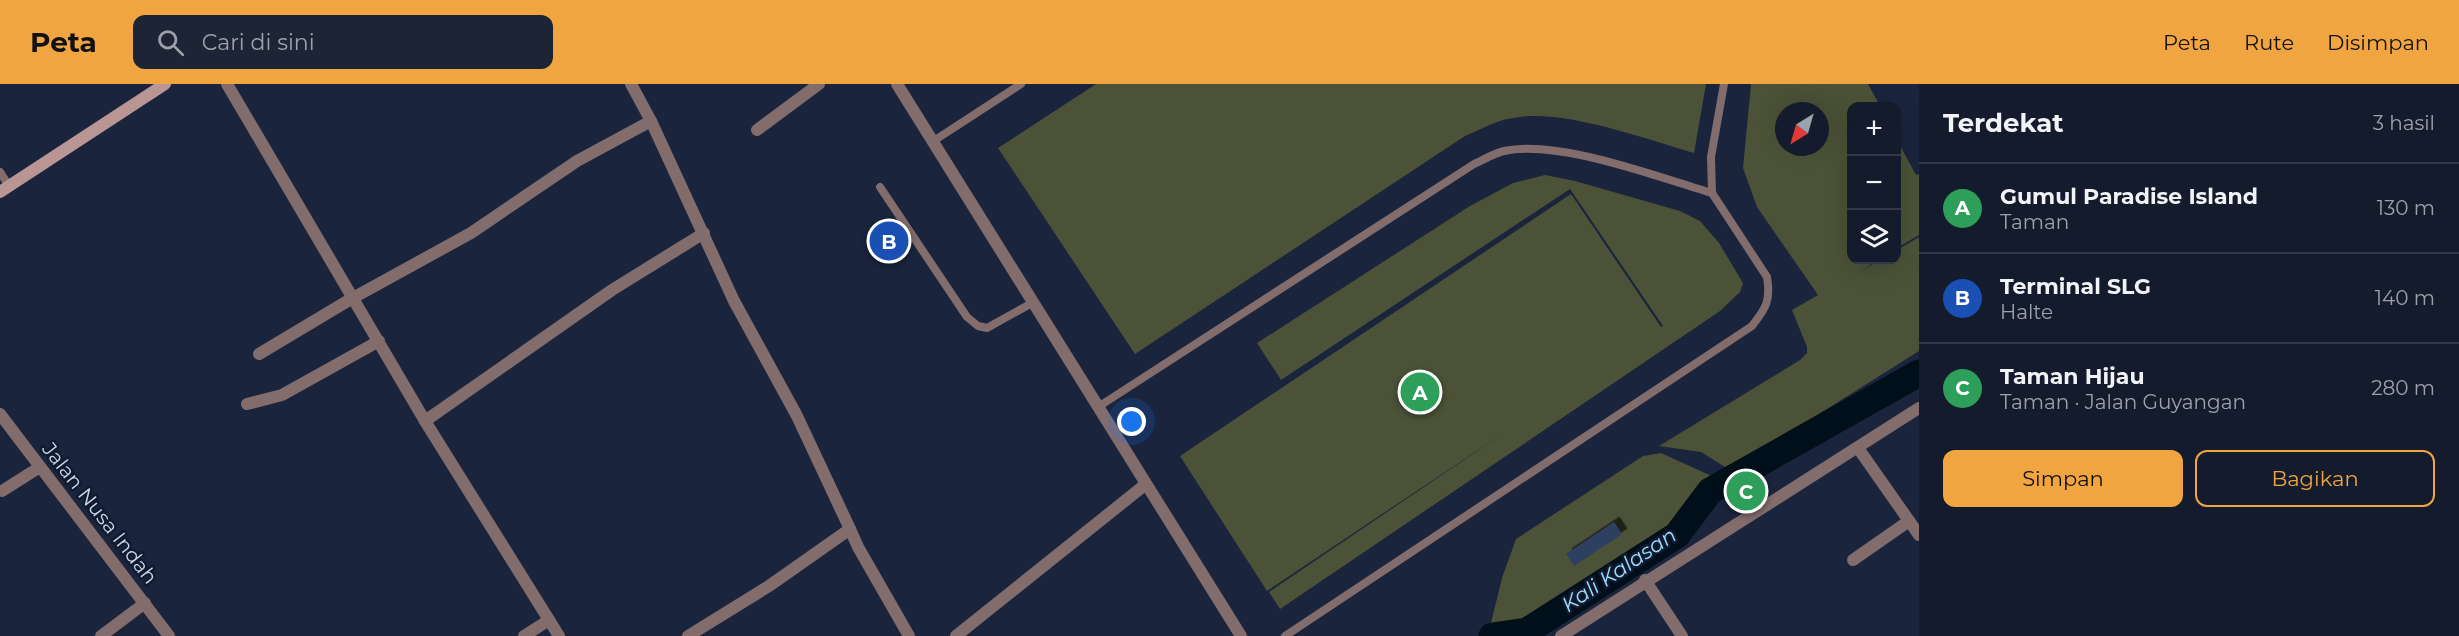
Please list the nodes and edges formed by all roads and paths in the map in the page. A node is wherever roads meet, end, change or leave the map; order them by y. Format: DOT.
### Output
graph roads {
  1 [pos="165,84"];
  2 [pos="227,84"];
  3 [pos="632,84"];
  4 [pos="819,84"];
  5 [pos="897,84"];
  6 [pos="1021,84"];
  7 [pos="1724,84"];
  8 [pos="651,121"];
  9 [pos="757,130"];
  10 [pos="932,142"];
  11 [pos="0,172"];
  12 [pos="880,187"];
  13 [pos="5,189"];
  14 [pos="1712,193"];
  15 [pos="704,233"];
  16 [pos="351,299"];
  17 [pos="1032,303"];
  18 [pos="379,341"];
  19 [pos="259,354"];
  20 [pos="247,404"];
  21 [pos="1098,407"];
  22 [pos="1919,408"];
  23 [pos="0,414"];
  24 [pos="425,421"];
  25 [pos="1858,448"];
  26 [pos="40,466"];
  27 [pos="1146,484"];
  28 [pos="2,491"];
  29 [pos="1909,521"];
  30 [pos="850,529"];
  31 [pos="1919,535"];
  32 [pos="1853,560"];
  33 [pos="1645,580"];
  34 [pos="145,603"];
  35 [pos="549,620"];
  36 [pos="100,636"];
  37 [pos="169,636"];
  38 [pos="524,636"];
  39 [pos="559,636"];
  40 [pos="688,636"];
  41 [pos="909,636"];
  42 [pos="956,636"];
  43 [pos="1240,636"];
  44 [pos="1285,636"];
  45 [pos="1561,636"];
  46 [pos="1682,636"];
  1 -- 13 [label="main road"];
  2 -- 16 [label="street"];
  3 -- 8 [label="street"];
  4 -- 9 [label="street"];
  5 -- 10 [label="street"];
  6 -- 10 [label="lane"];
  7 -- 14 [label="lane"];
  8 -- 15 [label="street"];
  8 -- 16 [label="street"];
  10 -- 17 [label="street"];
  11 -- 13 [label="lane"];
  12 -- 17 [label="lane"];
  14 -- 21 [label="lane"];
  14 -- 44 [label="lane"];
  15 -- 24 [label="street"];
  15 -- 30 [label="street"];
  16 -- 18 [label="street"];
  16 -- 19 [label="street"];
  17 -- 21 [label="street"];
  18 -- 20 [label="street"];
  18 -- 24 [label="street"];
  21 -- 27 [label="street"];
  22 -- 25 [label="street"];
  23 -- 26 [label="street, Jalan Nusa Indah"];
  24 -- 35 [label="street"];
  25 -- 29 [label="street"];
  25 -- 33 [label="street"];
  26 -- 28 [label="street"];
  26 -- 34 [label="street, Jalan Nusa Indah"];
  27 -- 42 [label="street"];
  27 -- 43 [label="street"];
  29 -- 31 [label="street"];
  29 -- 32 [label="street"];
  30 -- 40 [label="street"];
  30 -- 41 [label="street"];
  33 -- 45 [label="street"];
  33 -- 46 [label="street"];
  34 -- 36 [label="street"];
  34 -- 37 [label="street, Jalan Nusa Indah"];
  35 -- 38 [label="street"];
  35 -- 39 [label="street"];
}
